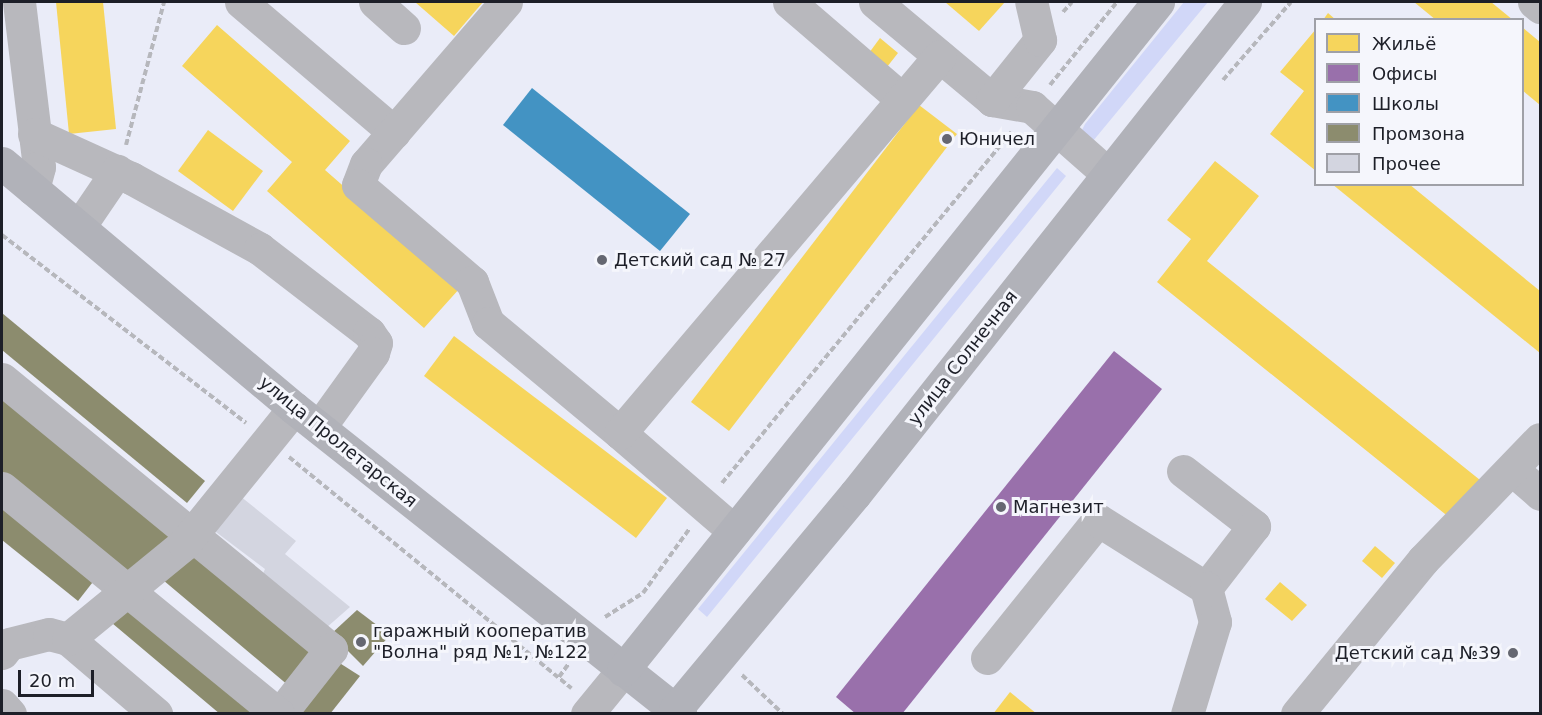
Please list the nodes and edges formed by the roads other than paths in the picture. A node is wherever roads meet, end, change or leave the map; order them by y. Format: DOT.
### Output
graph roads {
  1 [pos="19,2"];
  2 [pos="241,2"];
  3 [pos="375,2"];
  4 [pos="507,2"];
  5 [pos="789,2"];
  6 [pos="875,2"];
  7 [pos="1031,2"];
  8 [pos="1158,2"];
  9 [pos="1245,2"];
  10 [pos="1534,2"];
  11 [pos="1540,7"];
  12 [pos="404,28"];
  13 [pos="940,56"];
  14 [pos="903,100"];
  15 [pos="992,100"];
  16 [pos="1055,130"];
  17 [pos="394,132"];
  18 [pos="34,134"];
  19 [pos="2,163"];
  20 [pos="117,171"];
  21 [pos="1108,174"];
  22 [pos="33,189"];
  23 [pos="79,227"];
  24 [pos="2,379"];
  25 [pos="306,418"];
  26 [pos="620,433"];
  27 [pos="1540,439"];
  28 [pos="1183,471"];
  29 [pos="1514,471"];
  30 [pos="2,488"];
  31 [pos="1540,494"];
  32 [pos="734,531"];
  33 [pos="193,532"];
  34 [pos="128,588"];
  35 [pos="1206,588"];
  36 [pos="68,639"];
  37 [pos="2,653"];
  38 [pos="987,658"];
  39 [pos="623,670"];
  40 [pos="2,705"];
  41 [pos="589,710"];
  42 [pos="677,712"];
  43 [pos="10,714"];
  44 [pos="156,714"];
  45 [pos="279,714"];
  46 [pos="1187,714"];
  47 [pos="1297,714"];
  1 -- 18 [label="street"];
  2 -- 17 [label="street"];
  3 -- 12 [label="street"];
  4 -- 17 [label="street"];
  5 -- 14 [label="street"];
  6 -- 13 [label="street"];
  7 -- 15 [label="street"];
  8 -- 16 [label="main road"];
  9 -- 21 [label="main road, улица Солнечная"];
  10 -- 11 [label="street"];
  13 -- 14 [label="street"];
  13 -- 15 [label="street"];
  14 -- 26 [label="street"];
  15 -- 16 [label="street"];
  16 -- 21 [label="street"];
  16 -- 32 [label="main road"];
  17 -- 26 [label="street"];
  18 -- 20 [label="street"];
  18 -- 22 [label="street"];
  19 -- 22 [label="main road, улица Пролетарская"];
  20 -- 23 [label="street"];
  20 -- 25 [label="street"];
  21 -- 42 [label="main road, улица Солнечная"];
  22 -- 23 [label="main road, улица Пролетарская"];
  23 -- 25 [label="main road, улица Пролетарская"];
  24 -- 33 [label="street"];
  25 -- 33 [label="street"];
  25 -- 39 [label="main road, улица Пролетарская"];
  26 -- 32 [label="street"];
  27 -- 29 [label="street"];
  28 -- 35 [label="street"];
  29 -- 31 [label="street"];
  29 -- 47 [label="street"];
  30 -- 34 [label="street"];
  32 -- 39 [label="main road"];
  33 -- 34 [label="street"];
  33 -- 45 [label="street"];
  34 -- 36 [label="street"];
  34 -- 45 [label="street"];
  35 -- 38 [label="street"];
  35 -- 46 [label="street"];
  36 -- 37 [label="street"];
  36 -- 44 [label="street"];
  39 -- 41 [label="street"];
  39 -- 42 [label="main road, улица Пролетарская"];
  40 -- 43 [label="street"];
}
